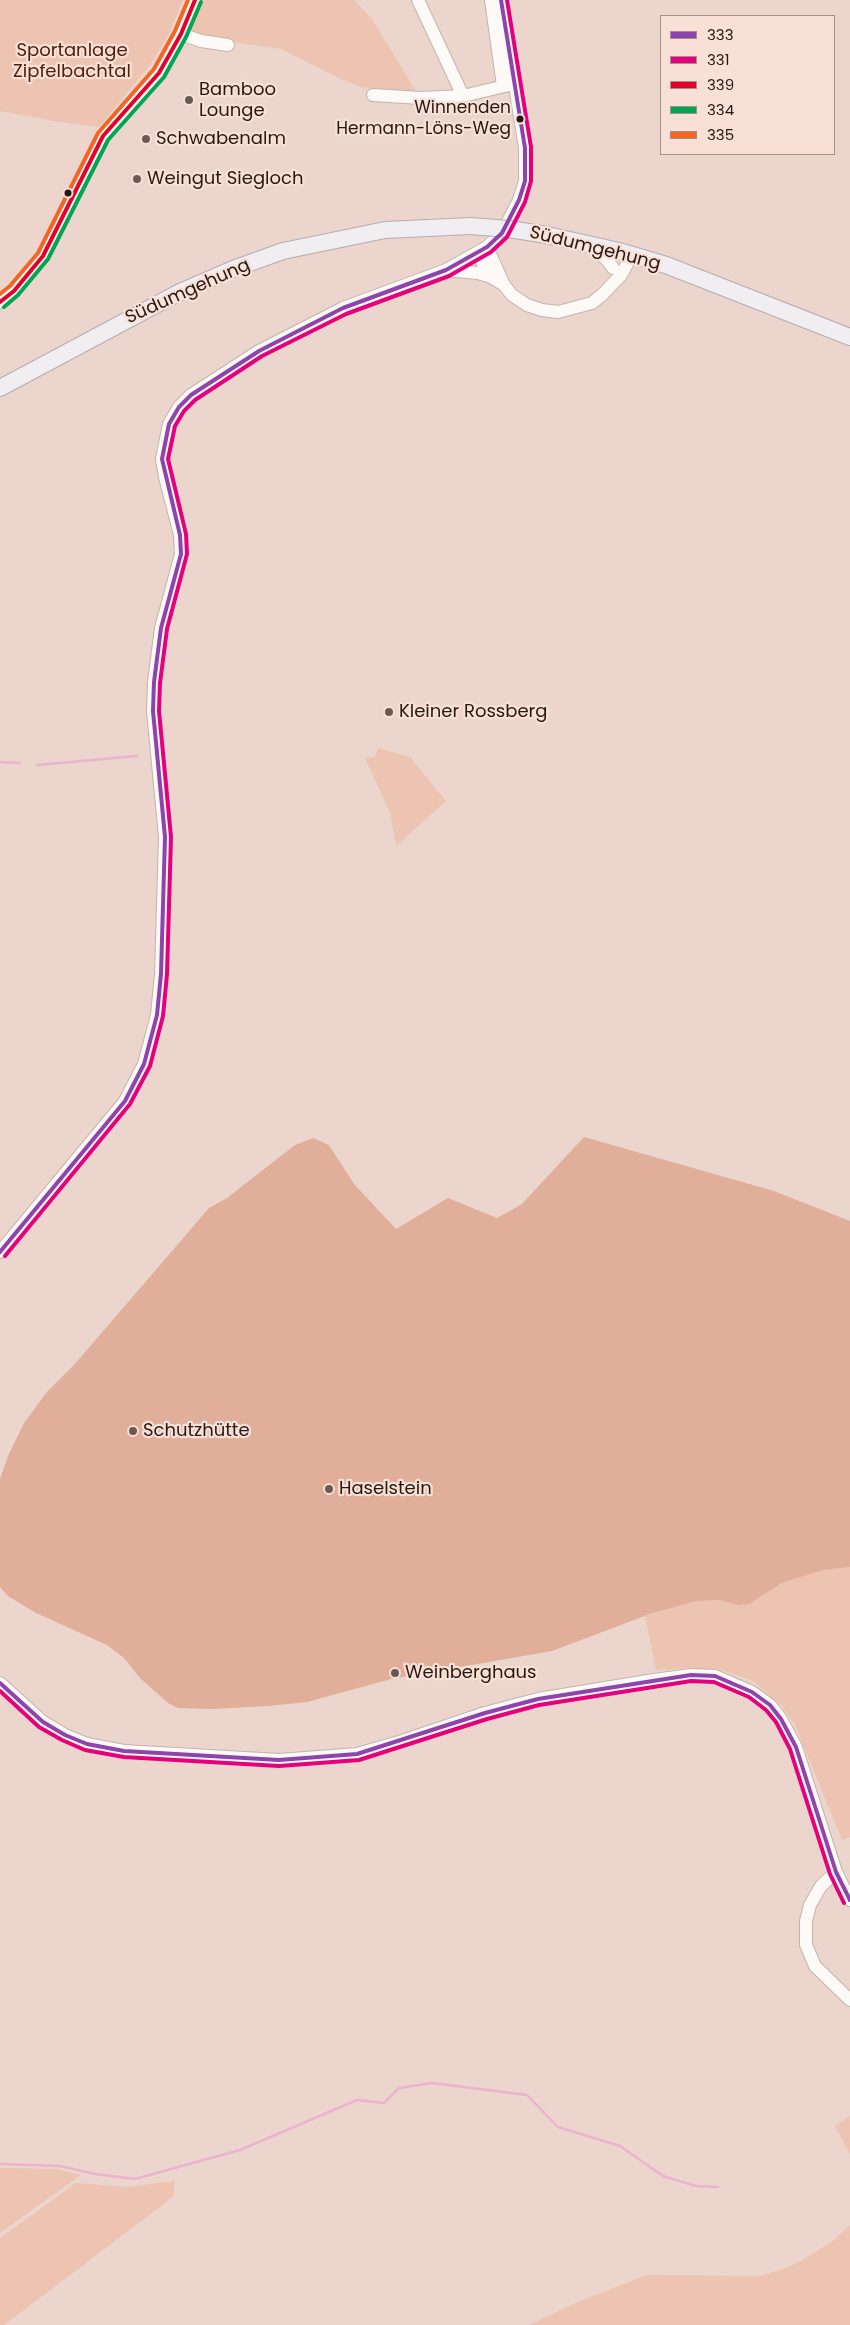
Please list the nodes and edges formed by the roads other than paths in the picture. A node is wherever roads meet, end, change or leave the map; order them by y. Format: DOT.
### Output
graph roads {
  1 [pos="195,0"];
  2 [pos="418,0"];
  3 [pos="490,0"];
  4 [pos="501,0"];
  5 [pos="181,34"];
  6 [pos="228,45"];
  7 [pos="508,85"];
  8 [pos="373,95"];
  9 [pos="463,96"];
  10 [pos="587,244"];
  11 [pos="482,250"];
  12 [pos="625,253"];
  13 [pos="613,268"];
  14 [pos="446,270"];
  15 [pos="491,277"];
  16 [pos="612,283"];
  17 [pos="504,285"];
  18 [pos="0,302"];
  19 [pos="850,337"];
  20 [pos="0,388"];
  21 [pos="0,1252"];
  22 [pos="0,1683"];
  23 [pos="836,1872"];
  24 [pos="850,1900"];
  25 [pos="850,2000"];
  1 -- 5 [label="street"];
  2 -- 9 [label="street"];
  3 -- 7 [label="street"];
  4 -- 7 [label="street"];
  5 -- 6 [label="street"];
  5 -- 18 [label="street"];
  7 -- 9 [label="street"];
  7 -- 11 [label="street"];
  8 -- 9 [label="street"];
  10 -- 12 [label="main road, Südumgehung"];
  10 -- 13 [label="street"];
  10 -- 20 [label="main road, Südumgehung, bridge"];
  11 -- 14 [label="street"];
  11 -- 15 [label="street"];
  11 -- 17 [label="street"];
  12 -- 13 [label="street"];
  12 -- 16 [label="street"];
  12 -- 19 [label="main road, Südumgehung"];
  13 -- 16 [label="street"];
  14 -- 15 [label="street"];
  14 -- 21 [label="street"];
  15 -- 17 [label="street"];
  16 -- 17 [label="street"];
  22 -- 23 [label="street"];
  23 -- 24 [label="street"];
  23 -- 25 [label="street"];
}
